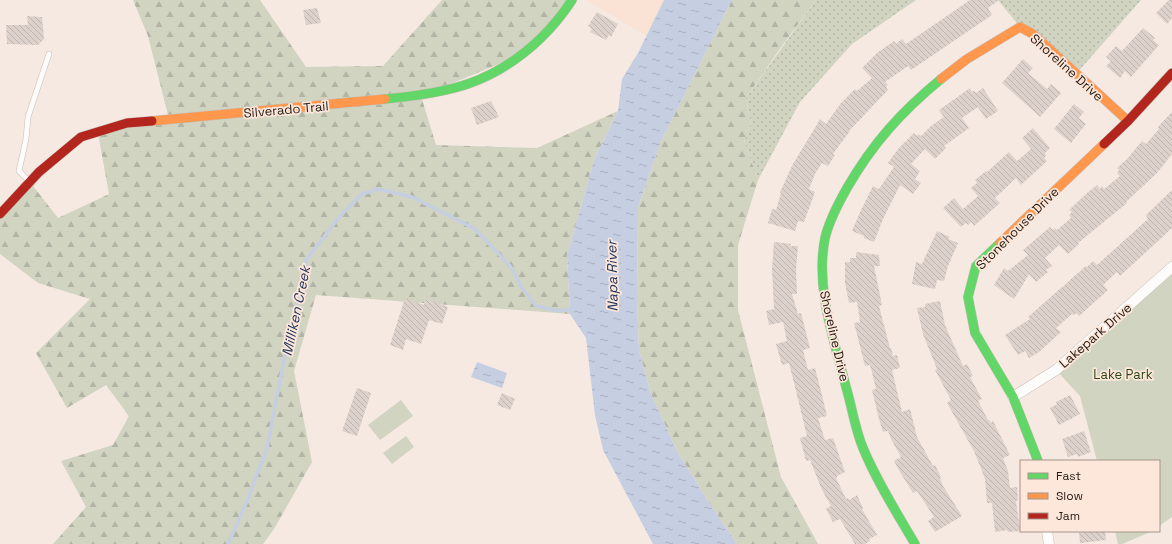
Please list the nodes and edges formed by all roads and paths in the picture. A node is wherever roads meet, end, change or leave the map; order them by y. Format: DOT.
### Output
graph roads {
  1 [pos="572,0"];
  2 [pos="49,54"];
  3 [pos="1172,73"];
  4 [pos="1128,121"];
  5 [pos="30,182"];
  6 [pos="0,214"];
  7 [pos="1172,267"];
  8 [pos="1013,397"];
  9 [pos="1038,460"];
  10 [pos="1047,532"];
  11 [pos="915,544"];
  12 [pos="1049,544"];
  1 -- 5 [label="street, Silverado Trail"];
  2 -- 5 [label="lane"];
  3 -- 4 [label="street, Stonehouse Drive"];
  4 -- 8 [label="street, Stonehouse Drive"];
  4 -- 11 [label="street, Shoreline Drive"];
  5 -- 6 [label="street, Silverado Trail"];
  7 -- 8 [label="street, Lakepark Drive"];
  8 -- 9 [label="street, Stonehouse Drive"];
  10 -- 12 [label="street"];
}
